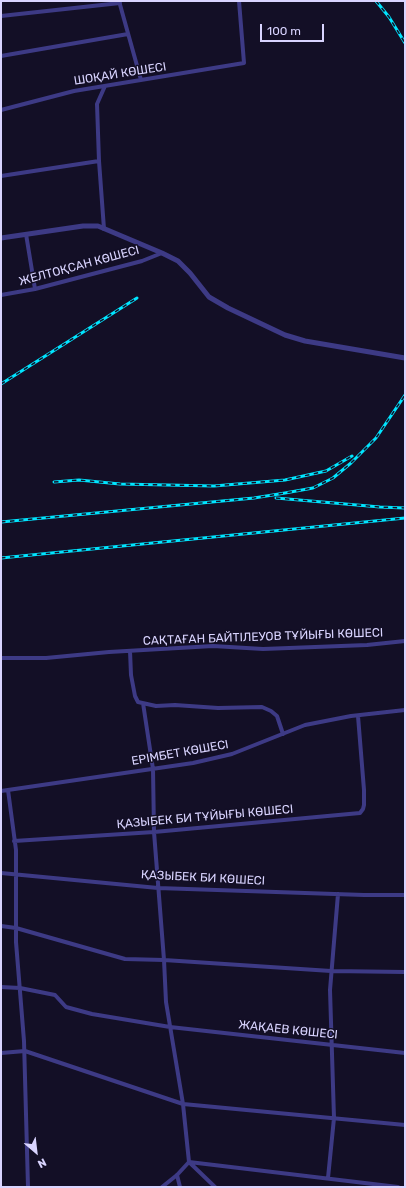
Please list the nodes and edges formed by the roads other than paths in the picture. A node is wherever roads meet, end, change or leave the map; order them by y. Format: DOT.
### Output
graph roads {
  1 [pos="239,1"];
  2 [pos="120,2"];
  3 [pos="1,16"];
  4 [pos="128,34"];
  5 [pos="1,56"];
  6 [pos="141,80"];
  7 [pos="105,86"];
  8 [pos="1,110"];
  9 [pos="99,161"];
  10 [pos="1,176"];
  11 [pos="104,229"];
  12 [pos="26,234"];
  13 [pos="1,238"];
  14 [pos="162,253"];
  15 [pos="35,289"];
  16 [pos="1,295"];
  17 [pos="405,358"];
  18 [pos="405,641"];
  19 [pos="130,651"];
  20 [pos="1,658"];
  21 [pos="143,703"];
  22 [pos="405,710"];
  23 [pos="358,716"];
  24 [pos="283,734"];
  25 [pos="153,769"];
  26 [pos="8,790"];
  27 [pos="1,791"];
  28 [pos="154,832"];
  29 [pos="14,841"];
  30 [pos="1,873"];
  31 [pos="16,874"];
  32 [pos="158,888"];
  33 [pos="338,894"];
  34 [pos="405,894"];
  35 [pos="1,926"];
  36 [pos="16,928"];
  37 [pos="164,960"];
  38 [pos="332,971"];
  39 [pos="405,972"];
  40 [pos="1,987"];
  41 [pos="20,988"];
  42 [pos="170,1027"];
  43 [pos="332,1045"];
  44 [pos="25,1051"];
  45 [pos="1,1053"];
  46 [pos="405,1053"];
  47 [pos="183,1104"];
  48 [pos="334,1118"];
  49 [pos="405,1125"];
  50 [pos="189,1162"];
  51 [pos="178,1175"];
  52 [pos="328,1178"];
  53 [pos="28,1187"];
  54 [pos="162,1187"];
  55 [pos="180,1187"];
  56 [pos="215,1187"];
  57 [pos="398,1187"];
  1 -- 6 [label="street, ШОҚАЙ КӨШЕСІ"];
  2 -- 3 [label="street"];
  2 -- 4 [label="street"];
  4 -- 5 [label="street"];
  4 -- 6 [label="street"];
  6 -- 7 [label="street, ШОҚАЙ КӨШЕСІ"];
  7 -- 8 [label="street, ШОҚАЙ КӨШЕСІ"];
  7 -- 9 [label="street"];
  9 -- 10 [label="street"];
  9 -- 11 [label="street"];
  11 -- 12 [label="street"];
  11 -- 14 [label="street"];
  12 -- 13 [label="street"];
  12 -- 15 [label="street"];
  14 -- 15 [label="street, ЖЕЛТОҚСАН КӨШЕСІ"];
  14 -- 17 [label="street"];
  15 -- 16 [label="street, ЖЕЛТОҚСАН КӨШЕСІ"];
  18 -- 19 [label="street, САҚТАҒАН БАЙТІЛЕУОВ ТҰЙЫҒЫ КӨШЕСІ"];
  19 -- 20 [label="street, САҚТАҒАН БАЙТІЛЕУОВ ТҰЙЫҒЫ КӨШЕСІ"];
  19 -- 21 [label="street"];
  21 -- 24 [label="street"];
  21 -- 25 [label="street"];
  22 -- 23 [label="street, ЕРІМБЕТ КӨШЕСІ"];
  23 -- 24 [label="street, ЕРІМБЕТ КӨШЕСІ"];
  23 -- 28 [label="street, ҚАЗЫБЕК БИ ТҰЙЫҒЫ КӨШЕСІ"];
  24 -- 25 [label="street, ЕРІМБЕТ КӨШЕСІ"];
  25 -- 26 [label="street, ЕРІМБЕТ КӨШЕСІ"];
  25 -- 28 [label="street"];
  26 -- 27 [label="street, ЕРІМБЕТ КӨШЕСІ"];
  26 -- 29 [label="street"];
  28 -- 29 [label="street, ҚАЗЫБЕК БИ ТҰЙЫҒЫ КӨШЕСІ"];
  28 -- 32 [label="street"];
  29 -- 31 [label="street"];
  30 -- 31 [label="street, ҚАЗЫБЕК БИ КӨШЕСІ"];
  31 -- 32 [label="street, ҚАЗЫБЕК БИ КӨШЕСІ"];
  31 -- 36 [label="street"];
  32 -- 33 [label="street, ҚАЗЫБЕК БИ КӨШЕСІ"];
  32 -- 37 [label="street"];
  33 -- 34 [label="street, ҚАЗЫБЕК БИ КӨШЕСІ"];
  33 -- 38 [label="street"];
  35 -- 36 [label="street"];
  36 -- 37 [label="street"];
  36 -- 41 [label="street"];
  37 -- 38 [label="street"];
  37 -- 42 [label="street"];
  38 -- 39 [label="street"];
  38 -- 43 [label="street"];
  40 -- 41 [label="street, ЖАҚАЕВ КӨШЕСІ"];
  41 -- 42 [label="street, ЖАҚАЕВ КӨШЕСІ"];
  41 -- 44 [label="street"];
  42 -- 43 [label="street, ЖАҚАЕВ КӨШЕСІ"];
  42 -- 47 [label="street"];
  43 -- 46 [label="street, ЖАҚАЕВ КӨШЕСІ"];
  43 -- 48 [label="street"];
  44 -- 45 [label="street"];
  44 -- 47 [label="street"];
  44 -- 53 [label="street"];
  47 -- 48 [label="street"];
  47 -- 50 [label="street"];
  48 -- 49 [label="street"];
  48 -- 52 [label="street"];
  50 -- 51 [label="street"];
  50 -- 52 [label="street"];
  50 -- 56 [label="street"];
  51 -- 54 [label="street"];
  51 -- 55 [label="street"];
  52 -- 57 [label="street"];
}
